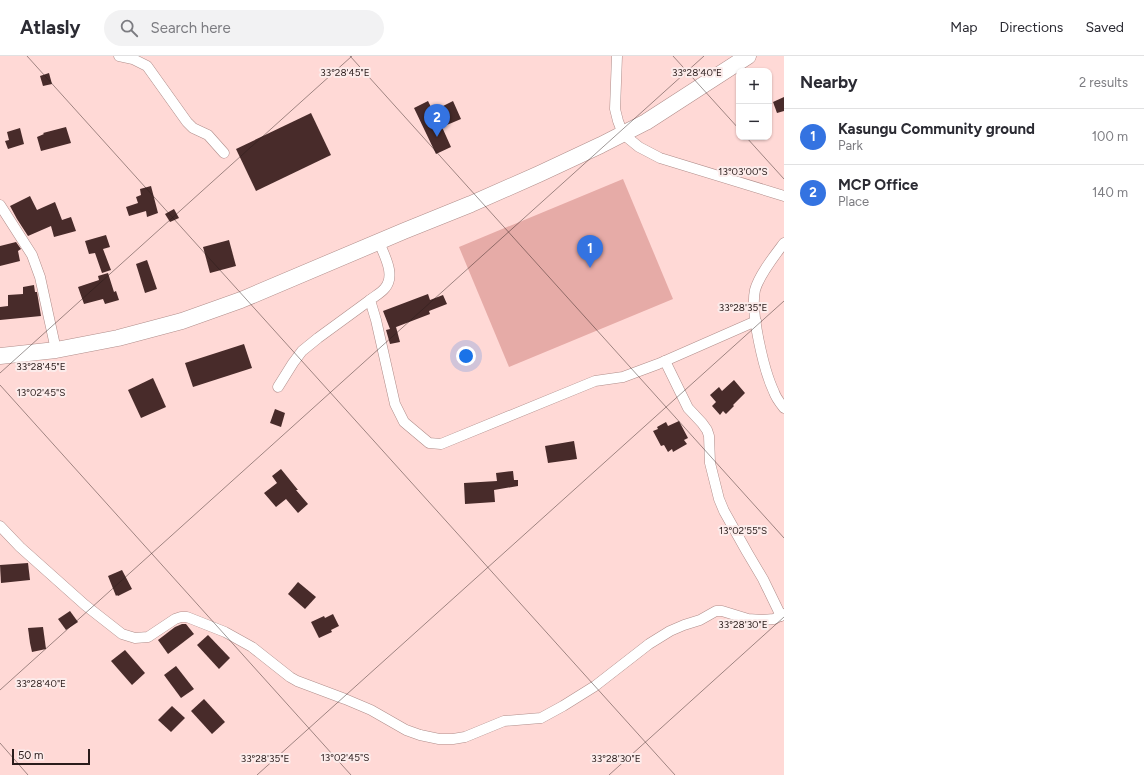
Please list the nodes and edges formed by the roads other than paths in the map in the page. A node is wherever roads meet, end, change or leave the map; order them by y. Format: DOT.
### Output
graph roads {
  1 [pos="119,56"];
  2 [pos="617,56"];
  3 [pos="748,56"];
  4 [pos="623,134"];
  5 [pos="224,153"];
  6 [pos="784,196"];
  7 [pos="0,205"];
  8 [pos="379,242"];
  9 [pos="784,243"];
  10 [pos="370,300"];
  11 [pos="756,322"];
  12 [pos="56,350"];
  13 [pos="0,356"];
  14 [pos="665,361"];
  15 [pos="278,387"];
  16 [pos="784,408"];
  17 [pos="0,526"];
  18 [pos="783,615"];
  1 -- 5 [label="street"];
  2 -- 4 [label="street"];
  3 -- 4 [label="main road"];
  4 -- 6 [label="street"];
  4 -- 8 [label="main road"];
  7 -- 12 [label="street"];
  8 -- 10 [label="street"];
  8 -- 12 [label="main road"];
  9 -- 11 [label="street"];
  10 -- 14 [label="street"];
  10 -- 15 [label="street"];
  11 -- 14 [label="street"];
  11 -- 16 [label="street"];
  12 -- 13 [label="main road"];
  14 -- 18 [label="street"];
  17 -- 18 [label="street"];
}
